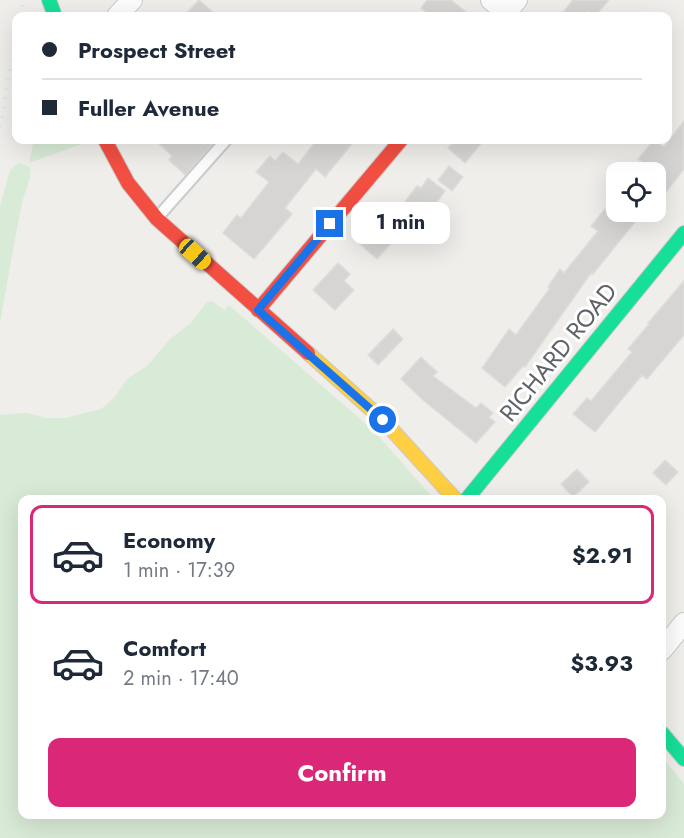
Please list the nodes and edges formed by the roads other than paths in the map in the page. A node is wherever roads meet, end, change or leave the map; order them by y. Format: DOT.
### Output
graph roads {
  1 [pos="132,0"];
  2 [pos="491,0"];
  3 [pos="508,10"];
  4 [pos="121,12"];
  5 [pos="107,144"];
  6 [pos="223,144"];
  7 [pos="397,144"];
  8 [pos="157,219"];
  9 [pos="684,233"];
  10 [pos="258,310"];
  11 [pos="451,495"];
  12 [pos="470,495"];
  13 [pos="684,623"];
  14 [pos="666,645"];
  15 [pos="666,738"];
  16 [pos="684,759"];
  1 -- 4 [label="street"];
  2 -- 3 [label="street"];
  5 -- 8 [label="street"];
  6 -- 8 [label="lane"];
  7 -- 10 [label="street"];
  8 -- 10 [label="street"];
  9 -- 12 [label="street, RICHARD ROAD"];
  10 -- 11 [label="street"];
  13 -- 14 [label="street"];
  15 -- 16 [label="street"];
}
